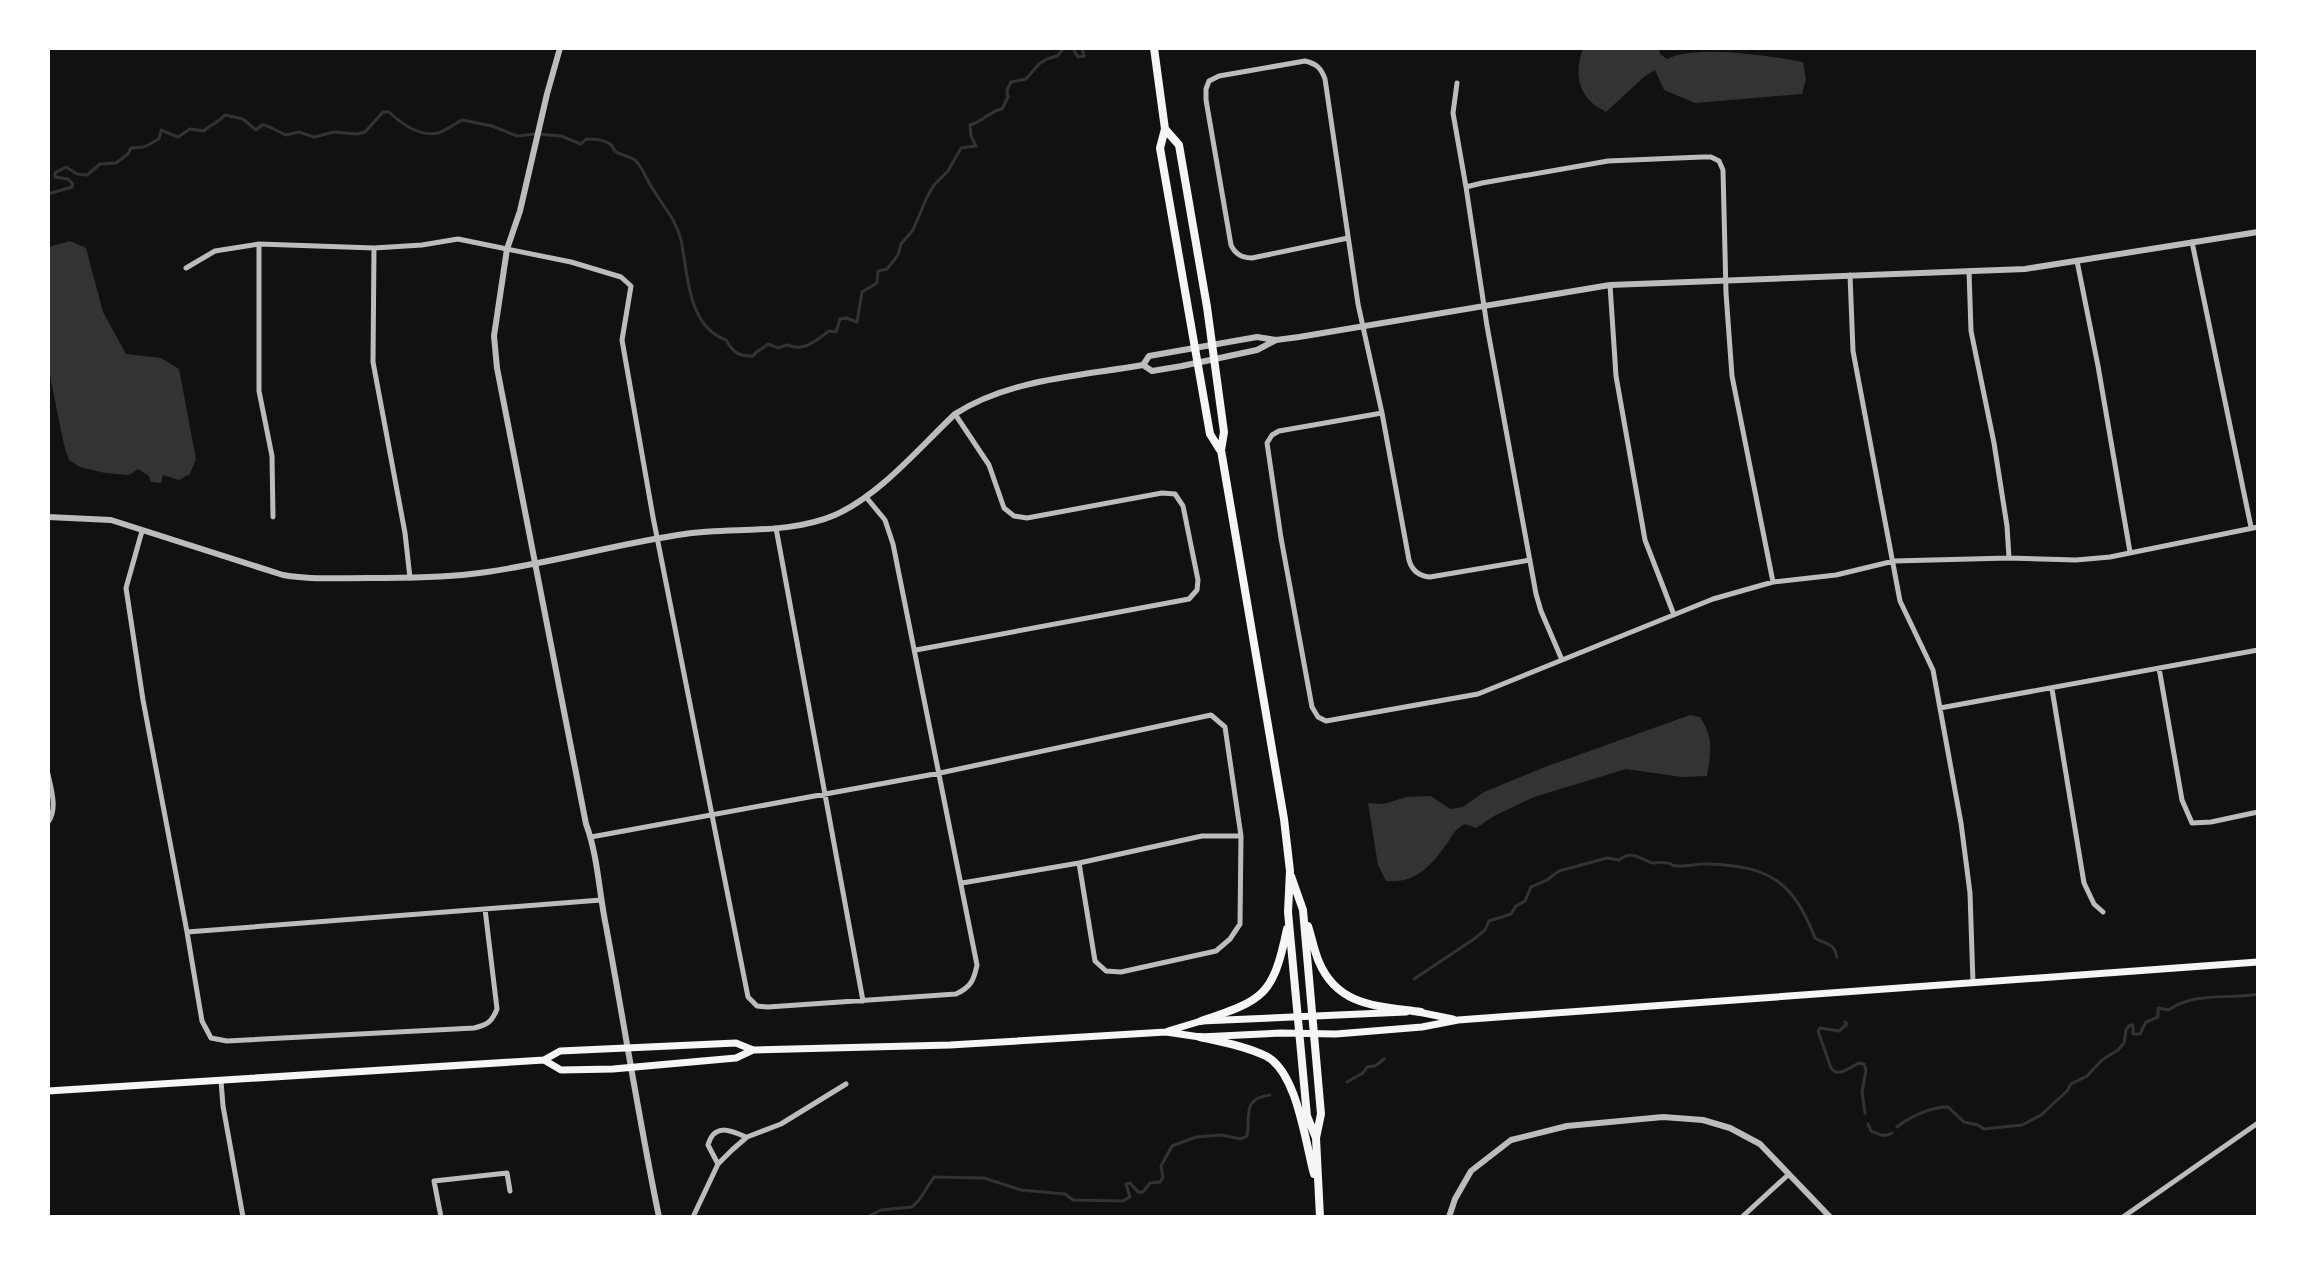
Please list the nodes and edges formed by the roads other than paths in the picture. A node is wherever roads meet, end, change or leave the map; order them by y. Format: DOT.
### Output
graph roads {
  1 [pos="560,48"];
  2 [pos="1154,48"];
  3 [pos="1457,83"];
  4 [pos="1165,129"];
  5 [pos="1466,187"];
  6 [pos="2258,232"];
  7 [pos="1348,238"];
  8 [pos="2192,242"];
  9 [pos="259,244"];
  10 [pos="374,248"];
  11 [pos="507,249"];
  12 [pos="2077,261"];
  13 [pos="186,268"];
  14 [pos="1969,271"];
  15 [pos="1850,275"];
  16 [pos="1727,280"];
  17 [pos="1610,285"];
  18 [pos="1484,305"];
  19 [pos="1362,325"];
  20 [pos="1276,340"];
  21 [pos="1212,345"];
  22 [pos="1195,348"];
  23 [pos="1214,359"];
  24 [pos="1198,363"];
  25 [pos="1143,365"];
  26 [pos="1382,413"];
  27 [pos="955,414"];
  28 [pos="1221,450"];
  29 [pos="866,497"];
  30 [pos="48,517"];
  31 [pos="273,517"];
  32 [pos="2255,527"];
  33 [pos="776,528"];
  34 [pos="142,531"];
  35 [pos="658,537"];
  36 [pos="2130,552"];
  37 [pos="2009,558"];
  38 [pos="1530,560"];
  39 [pos="1894,561"];
  40 [pos="535,563"];
  41 [pos="410,578"];
  42 [pos="1773,582"];
  43 [pos="1674,615"];
  44 [pos="916,650"];
  45 [pos="2258,650"];
  46 [pos="1562,660"];
  47 [pos="2159,668"];
  48 [pos="2052,689"];
  49 [pos="1940,708"];
  50 [pos="940,773"];
  51 [pos="48,774"];
  52 [pos="826,795"];
  53 [pos="2258,812"];
  54 [pos="713,815"];
  55 [pos="48,822"];
  56 [pos="1241,836"];
  57 [pos="591,837"];
  58 [pos="1079,863"];
  59 [pos="1290,871"];
  60 [pos="962,883"];
  61 [pos="601,900"];
  62 [pos="485,909"];
  63 [pos="1303,910"];
  64 [pos="2103,912"];
  65 [pos="1289,920"];
  66 [pos="187,932"];
  67 [pos="2258,962"];
  68 [pos="1973,983"];
  69 [pos="863,1001"];
  70 [pos="1421,1012"];
  71 [pos="1313,1016"];
  72 [pos="1298,1017"];
  73 [pos="1458,1020"];
  74 [pos="1201,1021"];
  75 [pos="1166,1032"];
  76 [pos="1300,1033"];
  77 [pos="1314,1033"];
  78 [pos="1200,1037"];
  79 [pos="628,1049"];
  80 [pos="753,1050"];
  81 [pos="544,1060"];
  82 [pos="630,1067"];
  83 [pos="221,1081"];
  84 [pos="846,1084"];
  85 [pos="48,1091"];
  86 [pos="2258,1123"];
  87 [pos="747,1137"];
  88 [pos="1316,1138"];
  89 [pos="718,1164"];
  90 [pos="1789,1174"];
  91 [pos="1318,1186"];
  92 [pos="510,1191"];
  93 [pos="243,1217"];
  94 [pos="441,1217"];
  95 [pos="659,1217"];
  96 [pos="693,1217"];
  97 [pos="1320,1217"];
  98 [pos="1449,1217"];
  99 [pos="1742,1217"];
  100 [pos="1830,1217"];
  101 [pos="2123,1217"];
  1 -- 11 [label="street"];
  2 -- 4 [label="main road"];
  3 -- 5 [label="street"];
  4 -- 21 [label="main road"];
  4 -- 22 [label="main road"];
  5 -- 16 [label="street"];
  5 -- 18 [label="street"];
  6 -- 8 [label="street"];
  7 -- 7 [label="street"];
  7 -- 19 [label="street"];
  8 -- 12 [label="street"];
  8 -- 32 [label="street"];
  9 -- 10 [label="street"];
  9 -- 13 [label="street"];
  9 -- 31 [label="street"];
  10 -- 11 [label="street"];
  10 -- 41 [label="street"];
  11 -- 35 [label="street"];
  11 -- 40 [label="street"];
  12 -- 14 [label="street"];
  12 -- 36 [label="street"];
  14 -- 15 [label="street"];
  14 -- 37 [label="street"];
  15 -- 16 [label="street"];
  15 -- 39 [label="street"];
  16 -- 17 [label="street"];
  16 -- 42 [label="street"];
  17 -- 18 [label="street"];
  17 -- 43 [label="street"];
  18 -- 19 [label="street"];
  18 -- 38 [label="street"];
  19 -- 20 [label="street"];
  19 -- 26 [label="street"];
  20 -- 21 [label="street"];
  20 -- 23 [label="street"];
  21 -- 22 [label="street"];
  21 -- 23 [label="main road"];
  22 -- 24 [label="main road"];
  22 -- 25 [label="street"];
  23 -- 24 [label="street"];
  23 -- 28 [label="main road"];
  24 -- 25 [label="street"];
  24 -- 28 [label="main road"];
  25 -- 27 [label="street"];
  26 -- 38 [label="street"];
  26 -- 46 [label="street"];
  27 -- 29 [label="street"];
  27 -- 44 [label="street"];
  28 -- 59 [label="main road"];
  29 -- 33 [label="street"];
  29 -- 44 [label="street"];
  30 -- 34 [label="street"];
  32 -- 36 [label="street"];
  33 -- 35 [label="street"];
  33 -- 52 [label="street"];
  34 -- 41 [label="street"];
  34 -- 66 [label="street"];
  35 -- 40 [label="street"];
  35 -- 54 [label="street"];
  36 -- 37 [label="street"];
  37 -- 39 [label="street"];
  38 -- 46 [label="street"];
  39 -- 42 [label="street"];
  39 -- 49 [label="street"];
  40 -- 41 [label="street"];
  40 -- 57 [label="street"];
  42 -- 43 [label="street"];
  43 -- 46 [label="street"];
  44 -- 50 [label="street"];
  45 -- 47 [label="street"];
  47 -- 48 [label="street"];
  47 -- 53 [label="street"];
  48 -- 49 [label="street"];
  48 -- 64 [label="street"];
  49 -- 68 [label="street"];
  50 -- 52 [label="street"];
  50 -- 56 [label="street"];
  50 -- 60 [label="street"];
  51 -- 55 [label="street"];
  52 -- 54 [label="street"];
  52 -- 69 [label="street"];
  54 -- 57 [label="street"];
  54 -- 69 [label="street"];
  56 -- 58 [label="street"];
  56 -- 58 [label="street"];
  57 -- 61 [label="street"];
  58 -- 60 [label="street"];
  59 -- 63 [label="main road"];
  59 -- 65 [label="main road"];
  60 -- 69 [label="street"];
  61 -- 62 [label="street"];
  61 -- 79 [label="street"];
  62 -- 66 [label="street"];
  62 -- 66 [label="street"];
  63 -- 70 [label="main road"];
  63 -- 71 [label="main road"];
  65 -- 72 [label="main road"];
  65 -- 74 [label="main road"];
  67 -- 68 [label="main road"];
  68 -- 73 [label="main road"];
  70 -- 71 [label="main road"];
  70 -- 73 [label="main road"];
  71 -- 72 [label="main road"];
  71 -- 77 [label="main road"];
  72 -- 74 [label="main road"];
  72 -- 76 [label="main road"];
  73 -- 77 [label="main road"];
  74 -- 75 [label="main road"];
  75 -- 78 [label="main road"];
  75 -- 80 [label="main road"];
  76 -- 77 [label="main road"];
  76 -- 78 [label="main road"];
  76 -- 88 [label="main road"];
  77 -- 88 [label="main road"];
  78 -- 91 [label="main road"];
  79 -- 80 [label="main road"];
  79 -- 81 [label="main road"];
  79 -- 82 [label="street"];
  80 -- 82 [label="main road"];
  81 -- 82 [label="main road"];
  81 -- 83 [label="main road"];
  82 -- 95 [label="street"];
  83 -- 85 [label="main road"];
  83 -- 93 [label="street"];
  84 -- 87 [label="street"];
  86 -- 101 [label="street"];
  87 -- 89 [label="street"];
  87 -- 89 [label="street"];
  88 -- 91 [label="main road"];
  89 -- 96 [label="street"];
  90 -- 98 [label="street"];
  90 -- 99 [label="street"];
  90 -- 100 [label="street"];
  91 -- 97 [label="main road"];
  92 -- 94 [label="street"];
}
